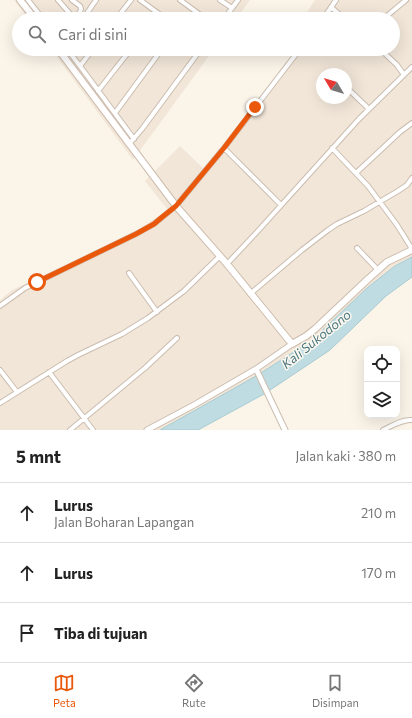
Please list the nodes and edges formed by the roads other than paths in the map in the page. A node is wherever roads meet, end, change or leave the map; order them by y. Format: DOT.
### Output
graph roads {
  1 [pos="20,0"];
  2 [pos="28,0"];
  3 [pos="58,0"];
  4 [pos="72,0"];
  5 [pos="96,0"];
  6 [pos="131,0"];
  7 [pos="140,0"];
  8 [pos="180,0"];
  9 [pos="220,0"];
  10 [pos="238,0"];
  11 [pos="336,0"];
  12 [pos="406,0"];
  13 [pos="78,2"];
  14 [pos="232,8"];
  15 [pos="332,8"];
  16 [pos="29,12"];
  17 [pos="37,12"];
  18 [pos="68,12"];
  19 [pos="79,12"];
  20 [pos="88,12"];
  21 [pos="122,12"];
  22 [pos="157,12"];
  23 [pos="196,12"];
  24 [pos="229,12"];
  25 [pos="329,12"];
  26 [pos="337,12"];
  27 [pos="391,12"];
  28 [pos="64,56"];
  29 [pos="72,56"];
  30 [pos="88,56"];
  31 [pos="126,56"];
  32 [pos="157,56"];
  33 [pos="196,56"];
  34 [pos="295,56"];
  35 [pos="387,56"];
  36 [pos="80,66"];
  37 [pos="412,67"];
  38 [pos="404,75"];
  39 [pos="98,91"];
  40 [pos="352,93"];
  41 [pos="369,109"];
  42 [pos="115,112"];
  43 [pos="412,123"];
  44 [pos="134,139"];
  45 [pos="129,144"];
  46 [pos="224,148"];
  47 [pos="332,148"];
  48 [pos="356,172"];
  49 [pos="412,178"];
  50 [pos="380,201"];
  51 [pos="281,205"];
  52 [pos="176,206"];
  53 [pos="357,248"];
  54 [pos="412,250"];
  55 [pos="220,256"];
  56 [pos="226,264"];
  57 [pos="378,270"];
  58 [pos="129,273"];
  59 [pos="250,294"];
  60 [pos="0,306"];
  61 [pos="157,312"];
  62 [pos="178,338"];
  63 [pos="292,344"];
  64 [pos="0,370"];
  65 [pos="257,371"];
  66 [pos="49,372"];
  67 [pos="17,392"];
  68 [pos="0,403"];
  69 [pos="84,418"];
  70 [pos="412,420"];
  71 [pos="70,430"];
  72 [pos="93,430"];
  73 [pos="147,430"];
  74 [pos="285,430"];
  75 [pos="383,430"];
  1 -- 16 [label="main road"];
  2 -- 17 [label="street"];
  3 -- 18 [label="street"];
  4 -- 13 [label="street"];
  5 -- 20 [label="street"];
  6 -- 21 [label="street"];
  7 -- 22 [label="street"];
  8 -- 23 [label="street"];
  9 -- 14 [label="street"];
  10 -- 14 [label="street"];
  11 -- 15 [label="street"];
  12 -- 27 [label="street"];
  13 -- 19 [label="street"];
  14 -- 24 [label="street"];
  15 -- 25 [label="street"];
  15 -- 26 [label="street"];
  28 -- 45 [label="main road"];
  29 -- 36 [label="street"];
  30 -- 36 [label="street"];
  31 -- 39 [label="street"];
  32 -- 42 [label="street"];
  33 -- 44 [label="street"];
  34 -- 46 [label="street"];
  35 -- 38 [label="street"];
  36 -- 39 [label="street"];
  37 -- 38 [label="street"];
  38 -- 41 [label="street"];
  39 -- 42 [label="street"];
  40 -- 41 [label="street"];
  41 -- 47 [label="street"];
  42 -- 44 [label="street"];
  43 -- 48 [label="street"];
  44 -- 45 [label="street"];
  45 -- 52 [label="main road"];
  46 -- 51 [label="street"];
  46 -- 52 [label="street"];
  47 -- 48 [label="street"];
  47 -- 51 [label="street"];
  48 -- 50 [label="street"];
  49 -- 50 [label="street"];
  50 -- 54 [label="street"];
  50 -- 59 [label="street"];
  51 -- 56 [label="street"];
  52 -- 55 [label="main road"];
  52 -- 60 [label="street"];
  53 -- 57 [label="street"];
  54 -- 57 [label="main road"];
  55 -- 56 [label="main road"];
  55 -- 61 [label="street"];
  56 -- 59 [label="main road"];
  57 -- 63 [label="main road"];
  58 -- 61 [label="street"];
  59 -- 63 [label="main road"];
  61 -- 66 [label="street"];
  62 -- 69 [label="street"];
  63 -- 65 [label="street"];
  64 -- 67 [label="street"];
  65 -- 73 [label="street"];
  65 -- 74 [label="street"];
  66 -- 67 [label="street"];
  66 -- 69 [label="street"];
  67 -- 68 [label="street"];
  69 -- 71 [label="street"];
  69 -- 72 [label="street"];
  70 -- 75 [label="street"];
}
